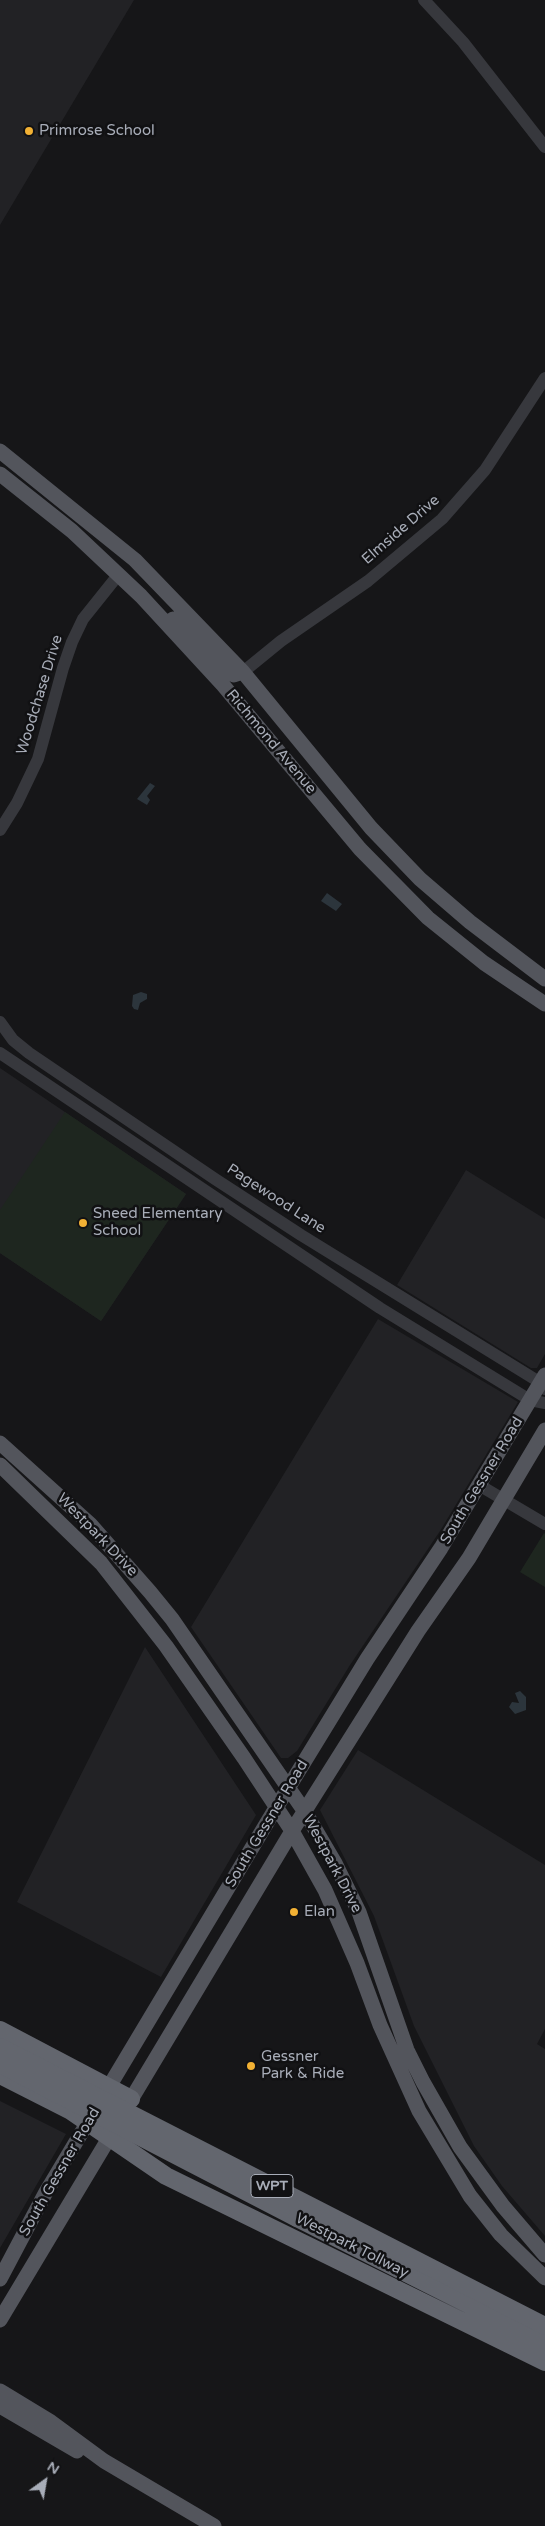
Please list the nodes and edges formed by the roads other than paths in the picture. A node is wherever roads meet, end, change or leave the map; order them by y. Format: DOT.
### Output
graph roads {
  1 [pos="424,0"];
  2 [pos="545,148"];
  3 [pos="545,378"];
  4 [pos="2,455"];
  5 [pos="0,474"];
  6 [pos="119,574"];
  7 [pos="160,616"];
  8 [pos="191,618"];
  9 [pos="243,672"];
  10 [pos="338,789"];
  11 [pos="323,805"];
  12 [pos="0,830"];
  13 [pos="545,979"];
  14 [pos="545,1004"];
  15 [pos="0,1022"];
  16 [pos="0,1052"];
  17 [pos="544,1382"];
  18 [pos="538,1402"];
  19 [pos="545,1430"];
  20 [pos="0,1443"];
  21 [pos="0,1465"];
  22 [pos="479,1485"];
  23 [pos="504,1500"];
  24 [pos="545,1524"];
  25 [pos="115,1550"];
  26 [pos="101,1563"];
  27 [pos="397,1616"];
  28 [pos="418,1631"];
  29 [pos="201,1663"];
  30 [pos="186,1674"];
  31 [pos="288,1789"];
  32 [pos="276,1807"];
  33 [pos="305,1812"];
  34 [pos="292,1831"];
  35 [pos="185,1961"];
  36 [pos="207,1974"];
  37 [pos="0,2030"];
  38 [pos="0,2047"];
  39 [pos="0,2064"];
  40 [pos="415,2066"];
  41 [pos="400,2072"];
  42 [pos="0,2075"];
  43 [pos="110,2088"];
  44 [pos="131,2099"];
  45 [pos="88,2124"];
  46 [pos="109,2139"];
  47 [pos="488,2186"];
  48 [pos="470,2196"];
  49 [pos="545,2255"];
  50 [pos="545,2278"];
  51 [pos="0,2279"];
  52 [pos="0,2320"];
  53 [pos="545,2326"];
  54 [pos="545,2343"];
  55 [pos="545,2362"];
  56 [pos="0,2391"];
  57 [pos="0,2406"];
  58 [pos="62,2436"];
  59 [pos="214,2526"];
  1 -- 2 [label="street"];
  3 -- 9 [label="street, Elmside Drive"];
  4 -- 8 [label="main road, Richmond Avenue"];
  5 -- 6 [label="main road, Richmond Avenue"];
  6 -- 7 [label="main road, Richmond Avenue"];
  6 -- 8 [label="main road"];
  6 -- 12 [label="street, Woodchase Drive"];
  7 -- 9 [label="main road"];
  7 -- 11 [label="main road, Richmond Avenue"];
  8 -- 9 [label="main road, Richmond Avenue"];
  9 -- 10 [label="main road, Richmond Avenue"];
  10 -- 11 [label="main road"];
  10 -- 13 [label="main road, Richmond Avenue"];
  11 -- 14 [label="main road, Richmond Avenue"];
  15 -- 17 [label="street, Pagewood Lane"];
  16 -- 18 [label="street"];
  17 -- 18 [label="main road, South Gessner Road"];
  18 -- 22 [label="main road, South Gessner Road"];
  19 -- 23 [label="main road, South Gessner Road"];
  20 -- 25 [label="main road, Westpark Drive"];
  21 -- 26 [label="main road, Westpark Drive"];
  22 -- 23 [label="street"];
  22 -- 27 [label="main road, South Gessner Road"];
  23 -- 24 [label="street"];
  23 -- 28 [label="main road, South Gessner Road"];
  25 -- 26 [label="main road"];
  25 -- 29 [label="main road, Westpark Drive"];
  26 -- 30 [label="main road, Westpark Drive"];
  27 -- 28 [label="main road"];
  27 -- 31 [label="main road, South Gessner Road"];
  28 -- 33 [label="main road, South Gessner Road"];
  29 -- 30 [label="main road"];
  29 -- 31 [label="main road, Westpark Drive"];
  30 -- 32 [label="main road, Westpark Drive"];
  31 -- 32 [label="main road, South Gessner Road"];
  31 -- 33 [label="main road, Westpark Drive"];
  32 -- 34 [label="main road, Westpark Drive"];
  32 -- 35 [label="main road, South Gessner Road"];
  33 -- 34 [label="main road, South Gessner Road"];
  33 -- 40 [label="main road, Westpark Drive"];
  34 -- 36 [label="main road, South Gessner Road"];
  34 -- 41 [label="main road, Westpark Drive"];
  35 -- 36 [label="main road"];
  35 -- 43 [label="main road, South Gessner Road"];
  36 -- 44 [label="main road, South Gessner Road"];
  37 -- 43 [label="highway"];
  38 -- 53 [label="highway, Westpark Tollway / WPT, bridge"];
  39 -- 54 [label="highway, Westpark Tollway / WPT, bridge"];
  40 -- 41 [label="main road"];
  40 -- 47 [label="main road, Westpark Drive"];
  41 -- 48 [label="main road, Westpark Drive"];
  42 -- 45 [label="highway"];
  43 -- 44 [label="highway"];
  43 -- 45 [label="main road, South Gessner Road"];
  44 -- 46 [label="main road, South Gessner Road"];
  45 -- 46 [label="highway"];
  45 -- 51 [label="main road, South Gessner Road"];
  46 -- 52 [label="main road, South Gessner Road"];
  46 -- 55 [label="highway"];
  47 -- 48 [label="main road"];
  47 -- 49 [label="main road, Westpark Drive"];
  48 -- 50 [label="main road, Westpark Drive"];
  56 -- 58 [label="main road"];
  57 -- 58 [label="main road"];
  58 -- 59 [label="main road"];
}
